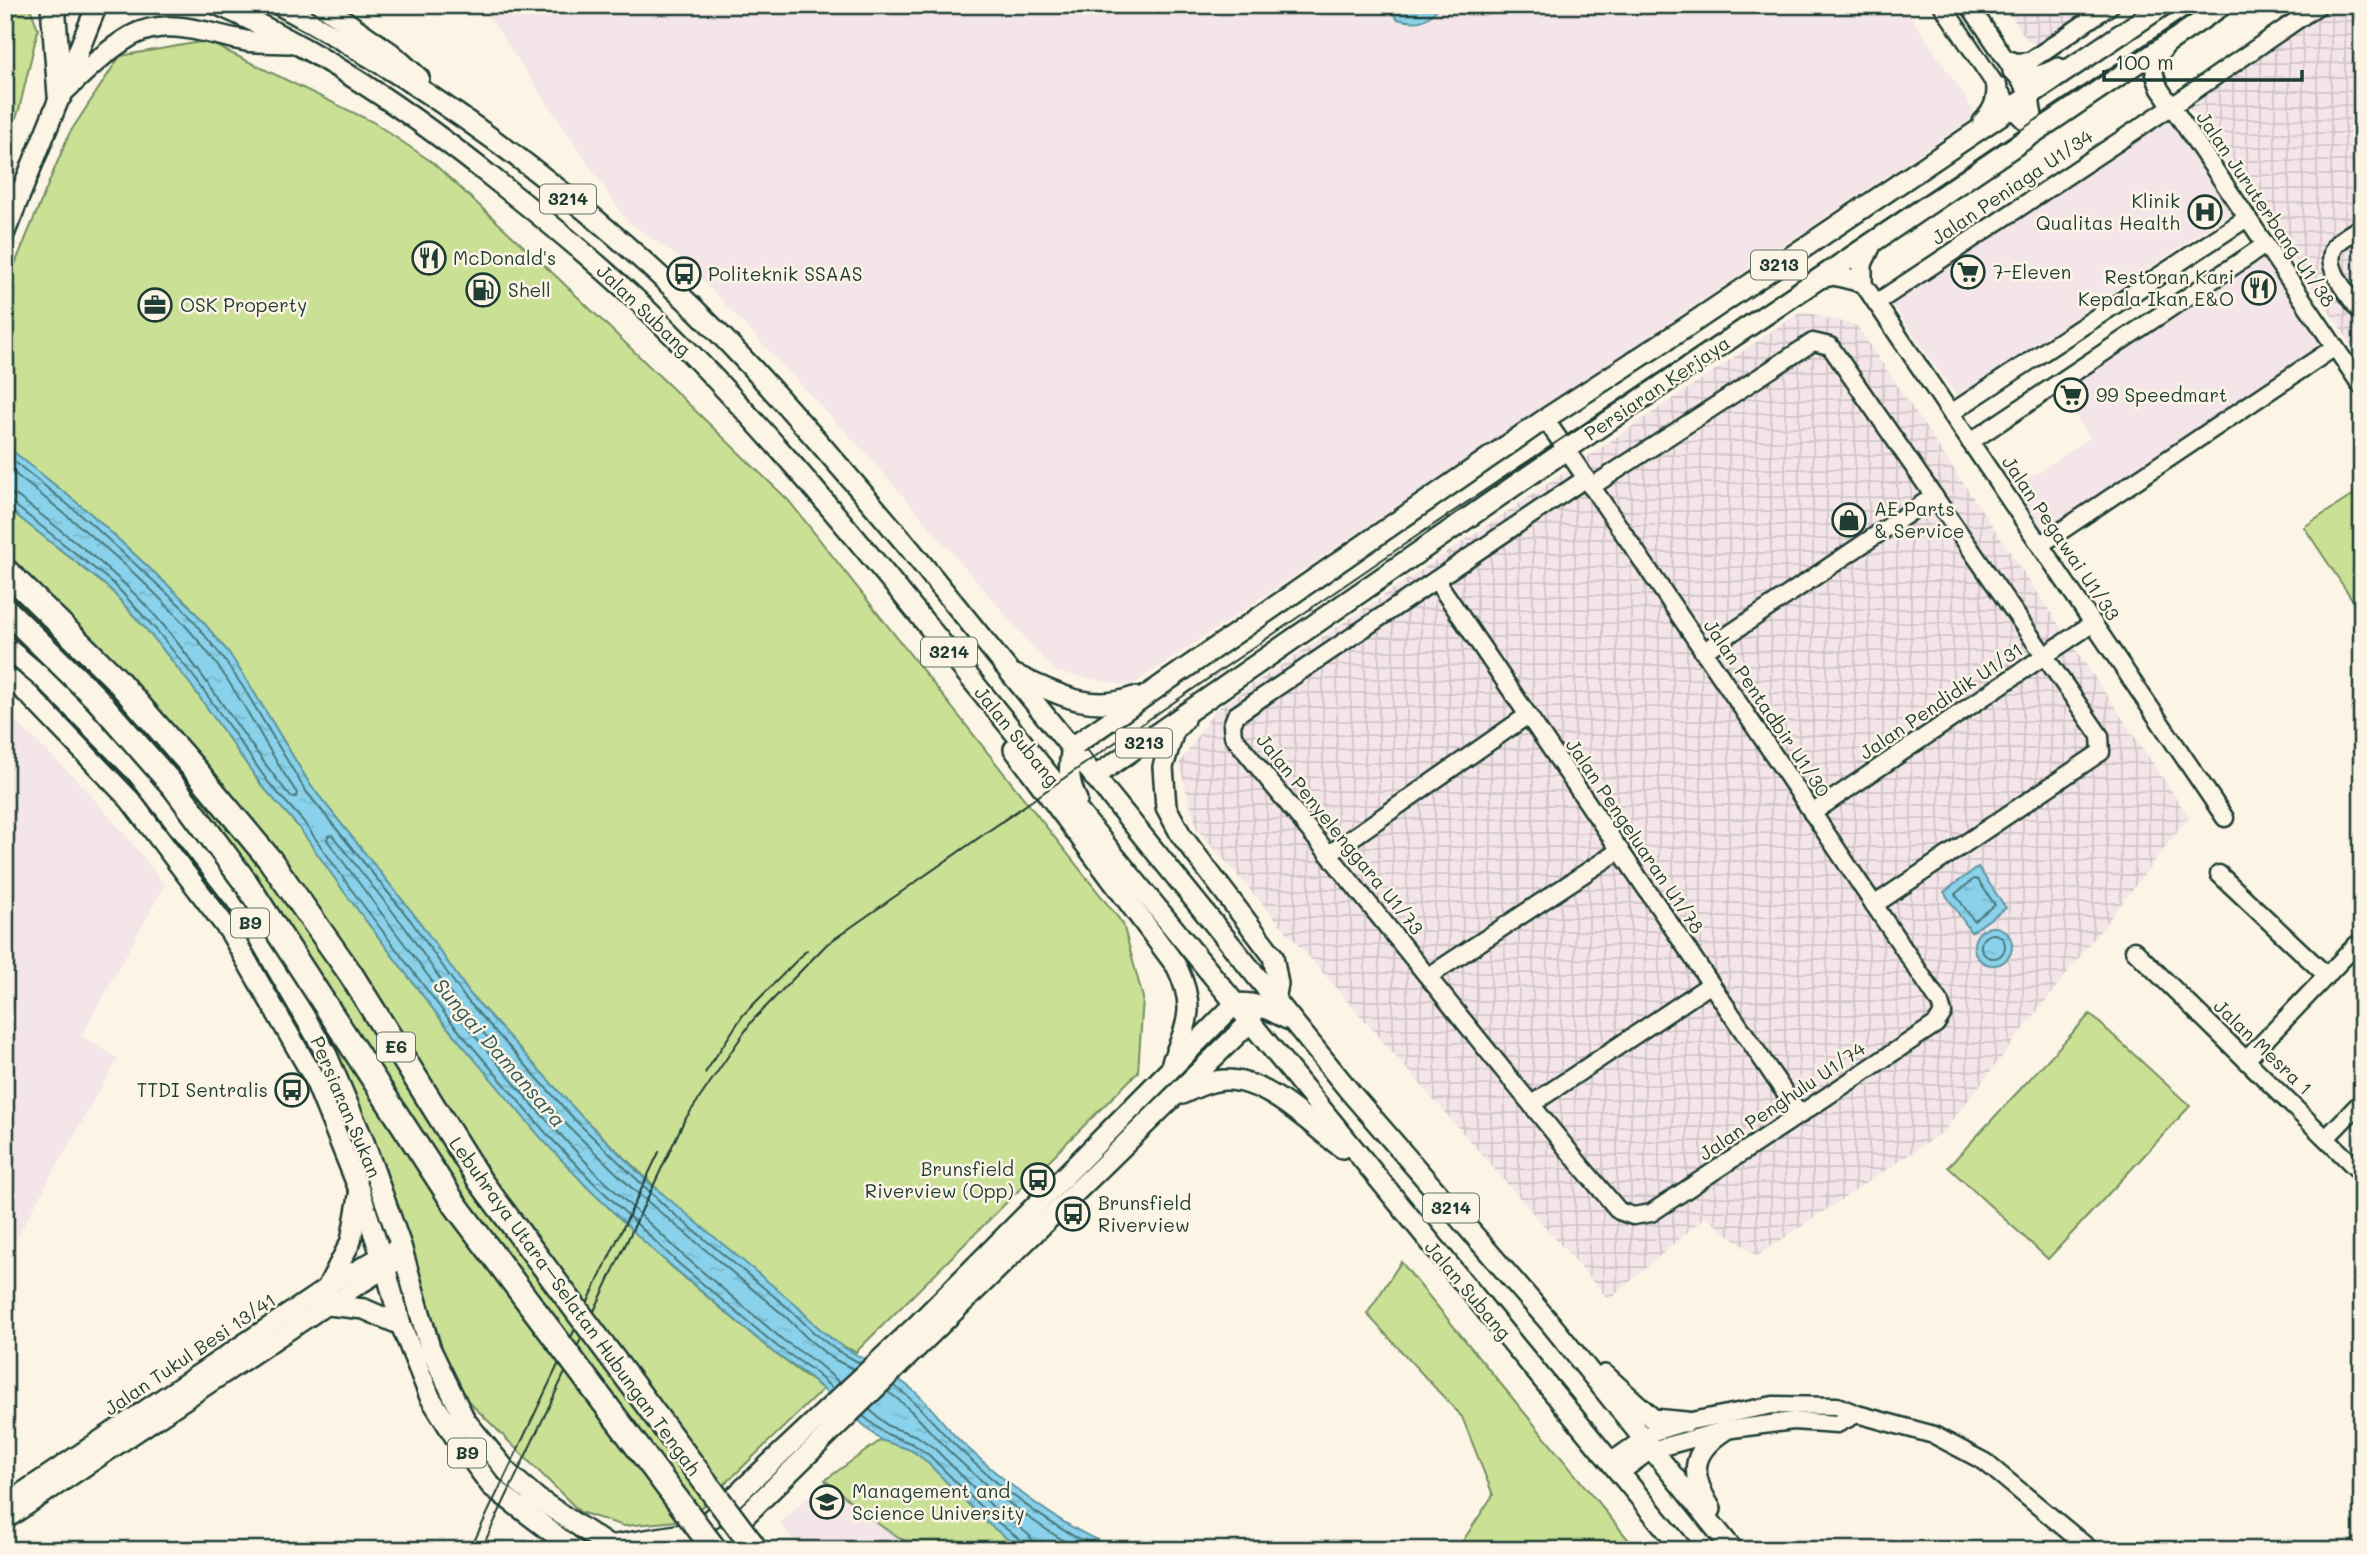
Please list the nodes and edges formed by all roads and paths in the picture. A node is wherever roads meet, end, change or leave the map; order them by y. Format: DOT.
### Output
graph roads {
  1 [pos="53,5"];
  2 [pos="97,5"];
  3 [pos="218,5"];
  4 [pos="279,5"];
  5 [pos="322,5"];
  6 [pos="1942,5"];
  7 [pos="1969,5"];
  8 [pos="2111,5"];
  9 [pos="2164,5"];
  10 [pos="2223,5"];
  11 [pos="2319,5"];
  12 [pos="2202,20"];
  13 [pos="2134,26"];
  14 [pos="297,43"];
  15 [pos="2009,65"];
  16 [pos="1997,87"];
  17 [pos="2160,89"];
  18 [pos="2096,91"];
  19 [pos="60,95"];
  20 [pos="2030,96"];
  21 [pos="2172,106"];
  22 [pos="2011,108"];
  23 [pos="457,113"];
  24 [pos="2036,132"];
  25 [pos="1927,165"];
  26 [pos="2247,218"];
  27 [pos="2362,226"];
  28 [pos="5,232"];
  29 [pos="1872,243"];
  30 [pos="2265,245"];
  31 [pos="1819,279"];
  32 [pos="1862,282"];
  33 [pos="1876,303"];
  34 [pos="2362,314"];
  35 [pos="2335,348"];
  36 [pos="2362,387"];
  37 [pos="1951,413"];
  38 [pos="1545,419"];
  39 [pos="1970,442"];
  40 [pos="1566,450"];
  41 [pos="1588,482"];
  42 [pos="1934,496"];
  43 [pos="2040,545"];
  44 [pos="5,570"];
  45 [pos="1436,580"];
  46 [pos="5,609"];
  47 [pos="2093,623"];
  48 [pos="5,646"];
  49 [pos="1703,652"];
  50 [pos="2044,656"];
  51 [pos="1011,673"];
  52 [pos="5,675"];
  53 [pos="1158,688"];
  54 [pos="1194,708"];
  55 [pos="1528,715"];
  56 [pos="1003,718"];
  57 [pos="1072,747"];
  58 [pos="1029,750"];
  59 [pos="1068,772"];
  60 [pos="1094,777"];
  61 [pos="1812,813"];
  62 [pos="2225,818"];
  63 [pos="1089,824"];
  64 [pos="1620,850"];
  65 [pos="1329,854"];
  66 [pos="2219,874"];
  67 [pos="1874,905"];
  68 [pos="2356,945"];
  69 [pos="2134,950"];
  70 [pos="2327,975"];
  71 [pos="1429,976"];
  72 [pos="1711,984"];
  73 [pos="1235,1004"];
  74 [pos="1260,1009"];
  75 [pos="1936,1024"];
  76 [pos="2246,1060"];
  77 [pos="1170,1069"];
  78 [pos="1172,1098"];
  79 [pos="2362,1101"];
  80 [pos="1532,1104"];
  81 [pos="1800,1115"];
  82 [pos="2326,1138"];
  83 [pos="1367,1168"];
  84 [pos="2362,1174"];
  85 [pos="360,1192"];
  86 [pos="1651,1213"];
  87 [pos="403,1252"];
  88 [pos="383,1261"];
  89 [pos="328,1296"];
  90 [pos="1551,1324"];
  91 [pos="401,1325"];
  92 [pos="922,1332"];
  93 [pos="1857,1414"];
  94 [pos="1686,1422"];
  95 [pos="1725,1430"];
  96 [pos="813,1438"];
  97 [pos="1647,1444"];
  98 [pos="1615,1467"];
  99 [pos="5,1503"];
  100 [pos="5,1521"];
  101 [pos="695,1532"];
  102 [pos="612,1548"];
  103 [pos="575,1550"];
  104 [pos="678,1550"];
  105 [pos="713,1550"];
  106 [pos="756,1550"];
  107 [pos="1683,1550"];
  108 [pos="1734,1550"];
  109 [pos="2091,1550"];
  1 -- 19 [label="highway"];
  2 -- 19 [label="main road"];
  3 -- 14 [label="main road, Jalan Subang / 3214"];
  4 -- 23 [label="main road, Jalan Subang / 3214"];
  5 -- 23 [label="main road"];
  6 -- 16 [label="street"];
  7 -- 15 [label="street"];
  8 -- 15 [label="street"];
  9 -- 13 [label="main road, Persiaran Kerjaya / 3213"];
  10 -- 12 [label="main road, Persiaran Kerjaya / 3213"];
  11 -- 21 [label="street, Jalan Peniaga U1/34"];
  12 -- 17 [label="street"];
  12 -- 18 [label="main road, Persiaran Kerjaya / 3213"];
  13 -- 15 [label="main road"];
  13 -- 20 [label="main road, Persiaran Kerjaya / 3213"];
  14 -- 19 [label="main road"];
  14 -- 56 [label="main road, Jalan Subang / 3214"];
  15 -- 20 [label="street"];
  16 -- 22 [label="street"];
  16 -- 25 [label="main road"];
  17 -- 18 [label="street"];
  17 -- 21 [label="street, Jalan Juruterbang U1/38"];
  18 -- 24 [label="main road, Persiaran Kerjaya / 3213"];
  19 -- 28 [label="main road"];
  20 -- 22 [label="main road, Persiaran Kerjaya / 3213"];
  20 -- 24 [label="street"];
  21 -- 26 [label="street, Jalan Juruterbang U1/38"];
  21 -- 33 [label="street, Jalan Peniaga U1/34"];
  22 -- 24 [label="street"];
  22 -- 25 [label="main road, Persiaran Kerjaya / 3213"];
  23 -- 51 [label="main road, Jalan Subang / 3214"];
  24 -- 29 [label="main road, Persiaran Kerjaya / 3213"];
  25 -- 38 [label="main road, Persiaran Kerjaya / 3213"];
  26 -- 30 [label="street, Jalan Juruterbang U1/38"];
  26 -- 37 [label="street"];
  27 -- 34 [label="street"];
  29 -- 31 [label="main road, Persiaran Kerjaya / 3213"];
  29 -- 32 [label="main road"];
  30 -- 35 [label="street, Jalan Juruterbang U1/38"];
  30 -- 39 [label="street"];
  31 -- 32 [label="main road"];
  31 -- 40 [label="main road, Persiaran Kerjaya / 3213"];
  32 -- 33 [label="street, Jalan Pegawai U1/33"];
  33 -- 37 [label="street, Jalan Pegawai U1/33"];
  35 -- 36 [label="street, Jalan Juruterbang U1/38"];
  35 -- 43 [label="street"];
  37 -- 39 [label="street, Jalan Pegawai U1/33"];
  38 -- 40 [label="street, Jalan Pentadbir U1/30"];
  38 -- 53 [label="main road, Persiaran Kerjaya / 3213"];
  39 -- 43 [label="street, Jalan Pegawai U1/33"];
  40 -- 41 [label="street, Jalan Pentadbir U1/30"];
  40 -- 54 [label="main road, Persiaran Kerjaya / 3213"];
  41 -- 42 [label="street"];
  41 -- 45 [label="street, Jalan Penyelenggara U1/73"];
  41 -- 49 [label="street, Jalan Pentadbir U1/30"];
  42 -- 49 [label="street"];
  42 -- 50 [label="street"];
  43 -- 47 [label="street, Jalan Pegawai U1/33"];
  44 -- 106 [label="highway, Lebuhraya Utara–Selatan Hubungan Tengah / E6, bridge"];
  45 -- 55 [label="street, Jalan Pengeluaran U1/78"];
  45 -- 65 [label="street, Jalan Penyelenggara U1/73"];
  46 -- 105 [label="highway, Lebuhraya Utara–Selatan Hubungan Tengah / E6, bridge"];
  47 -- 50 [label="street, Jalan Pendidik U1/31"];
  47 -- 62 [label="street, Jalan Pegawai U1/33"];
  48 -- 87 [label="main road, Persiaran Sukan / B9"];
  49 -- 61 [label="street, Jalan Pentadbir U1/30"];
  50 -- 61 [label="street, Jalan Pendidik U1/31"];
  50 -- 67 [label="street"];
  51 -- 53 [label="main road"];
  51 -- 57 [label="main road, Jalan Subang / 3214"];
  52 -- 85 [label="main road, Persiaran Sukan / B9"];
  53 -- 57 [label="main road, Persiaran Kerjaya / 3213"];
  54 -- 60 [label="main road, Persiaran Kerjaya / 3213"];
  54 -- 74 [label="main road"];
  55 -- 64 [label="street, Jalan Pengeluaran U1/78"];
  55 -- 65 [label="street"];
  56 -- 58 [label="main road, Jalan Subang / 3214"];
  56 -- 77 [label="main road"];
  57 -- 59 [label="main road"];
  57 -- 60 [label="main road, Jalan Subang / 3214"];
  58 -- 59 [label="main road"];
  58 -- 63 [label="main road, Jalan Subang / 3214"];
  59 -- 60 [label="main road"];
  59 -- 63 [label="main road"];
  60 -- 74 [label="main road, Jalan Subang / 3214"];
  61 -- 67 [label="street, Jalan Pentadbir U1/30"];
  63 -- 73 [label="main road, Jalan Subang / 3214"];
  64 -- 71 [label="street"];
  64 -- 72 [label="street, Jalan Pengeluaran U1/78"];
  65 -- 71 [label="street, Jalan Penyelenggara U1/73"];
  66 -- 70 [label="street"];
  67 -- 75 [label="street, Jalan Pentadbir U1/30"];
  68 -- 70 [label="street"];
  69 -- 76 [label="street, Jalan Mesra 1"];
  70 -- 76 [label="street"];
  71 -- 80 [label="street, Jalan Penyelenggara U1/73"];
  72 -- 80 [label="street"];
  72 -- 81 [label="street, Jalan Pengeluaran U1/78"];
  73 -- 74 [label="main road"];
  73 -- 77 [label="main road"];
  74 -- 78 [label="main road"];
  74 -- 83 [label="main road, Jalan Subang / 3214"];
  74 -- 90 [label="main road, Jalan Subang / 3214"];
  75 -- 81 [label="street, Jalan Penghulu U1/74"];
  76 -- 82 [label="street, Jalan Mesra 1"];
  77 -- 92 [label="main road"];
  78 -- 83 [label="main road"];
  78 -- 92 [label="main road"];
  79 -- 82 [label="street"];
  80 -- 86 [label="street, Jalan Penyelenggara U1/73"];
  81 -- 86 [label="street, Jalan Penghulu U1/74"];
  82 -- 84 [label="street, Jalan Mesra 1"];
  83 -- 98 [label="main road, Jalan Subang / 3214"];
  85 -- 88 [label="main road, Persiaran Sukan / B9"];
  85 -- 89 [label="main road"];
  87 -- 88 [label="street, Jalan Tukul Besi 13/41"];
  87 -- 102 [label="main road, Persiaran Sukan / B9"];
  88 -- 89 [label="street, Jalan Tukul Besi 13/41"];
  88 -- 91 [label="main road, Persiaran Sukan / B9"];
  89 -- 91 [label="main road"];
  89 -- 99 [label="street, Jalan Tukul Besi 13/41"];
  89 -- 100 [label="street, Jalan Tukul Besi 13/41"];
  90 -- 94 [label="main road"];
  90 -- 97 [label="main road, Jalan Subang / 3214"];
  91 -- 103 [label="main road, Persiaran Sukan / B9"];
  92 -- 96 [label="main road"];
  93 -- 94 [label="street"];
  93 -- 95 [label="street"];
  93 -- 109 [label="street"];
  94 -- 97 [label="street"];
  95 -- 97 [label="street"];
  95 -- 108 [label="main road"];
  96 -- 101 [label="main road"];
  96 -- 105 [label="main road"];
  97 -- 98 [label="street"];
  97 -- 108 [label="main road, Jalan Subang / 3214"];
  98 -- 107 [label="main road, Jalan Subang / 3214"];
  101 -- 102 [label="main road"];
  101 -- 104 [label="main road"];
}
